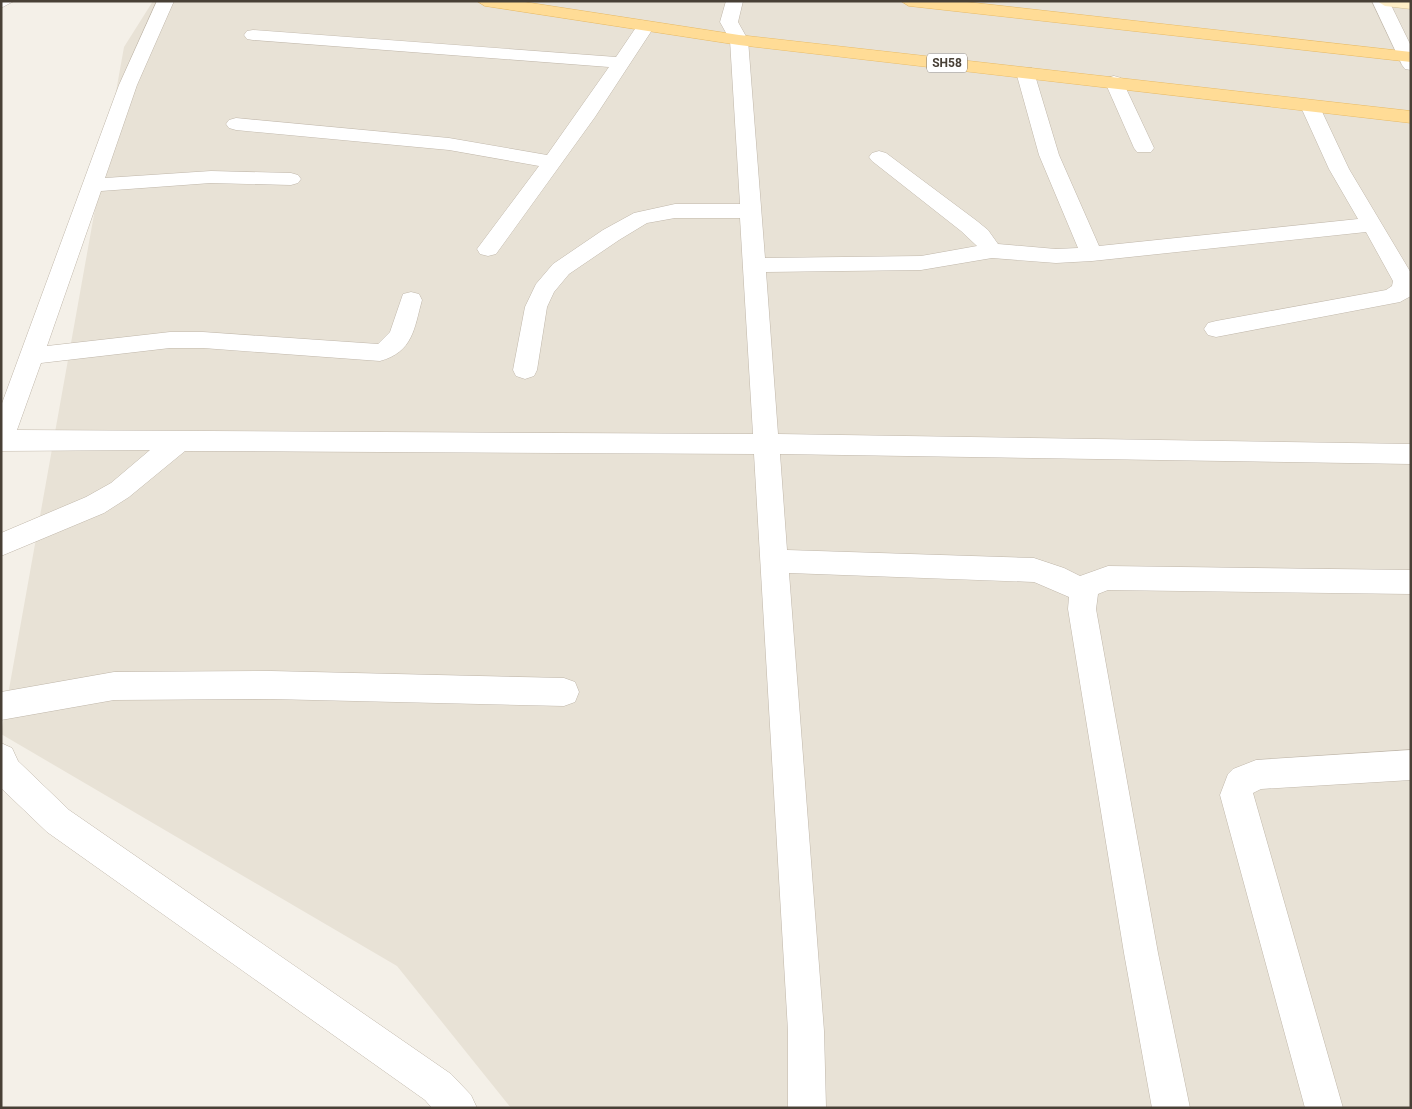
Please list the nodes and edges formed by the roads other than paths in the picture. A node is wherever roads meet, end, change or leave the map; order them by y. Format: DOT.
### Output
graph roads {
  1 [pos="8,1"];
  2 [pos="166,1"];
  3 [pos="485,1"];
  4 [pos="735,1"];
  5 [pos="909,1"];
  6 [pos="1380,1"];
  7 [pos="1386,1"];
  8 [pos="1,4"];
  9 [pos="1411,4"];
  10 [pos="645,27"];
  11 [pos="253,35"];
  12 [pos="739,40"];
  13 [pos="1410,60"];
  14 [pos="622,63"];
  15 [pos="1025,72"];
  16 [pos="1114,82"];
  17 [pos="1310,105"];
  18 [pos="1411,117"];
  19 [pos="236,124"];
  20 [pos="1144,148"];
  21 [pos="879,157"];
  22 [pos="552,162"];
  23 [pos="290,180"];
  24 [pos="92,185"];
  25 [pos="751,211"];
  26 [pos="1372,224"];
  27 [pos="488,249"];
  28 [pos="992,251"];
  29 [pos="1092,254"];
  30 [pos="1402,262"];
  31 [pos="754,265"];
  32 [pos="411,300"];
  33 [pos="1216,328"];
  34 [pos="31,356"];
  35 [pos="525,370"];
  36 [pos="1,441"];
  37 [pos="179,442"];
  38 [pos="767,444"];
  39 [pos="1411,454"];
  40 [pos="1,545"];
  41 [pos="774,560"];
  42 [pos="1411,582"];
  43 [pos="1083,591"];
  44 [pos="564,692"];
  45 [pos="1,706"];
  46 [pos="1,758"];
  47 [pos="1411,765"];
  48 [pos="458,1108"];
  49 [pos="807,1108"];
  50 [pos="1171,1108"];
  51 [pos="1324,1108"];
  1 -- 8 [label="lane"];
  2 -- 24 [label="street"];
  3 -- 10 [label="main road, SH58"];
  4 -- 12 [label="street"];
  5 -- 13 [label="main road"];
  6 -- 13 [label="street"];
  7 -- 9 [label="street"];
  10 -- 12 [label="main road, SH58"];
  10 -- 14 [label="street"];
  11 -- 14 [label="street"];
  12 -- 15 [label="main road, SH58"];
  12 -- 25 [label="street"];
  14 -- 22 [label="street"];
  15 -- 16 [label="main road, SH58"];
  15 -- 29 [label="street"];
  16 -- 17 [label="main road, SH58"];
  16 -- 20 [label="street"];
  17 -- 18 [label="main road, SH58"];
  17 -- 26 [label="street"];
  19 -- 22 [label="street"];
  21 -- 28 [label="street"];
  22 -- 27 [label="street"];
  23 -- 24 [label="street"];
  24 -- 34 [label="street"];
  25 -- 31 [label="street"];
  25 -- 35 [label="street"];
  26 -- 29 [label="street"];
  26 -- 30 [label="street"];
  28 -- 29 [label="street"];
  28 -- 31 [label="street"];
  30 -- 33 [label="street"];
  31 -- 38 [label="street"];
  32 -- 34 [label="street"];
  34 -- 36 [label="street"];
  36 -- 37 [label="street"];
  37 -- 38 [label="street"];
  37 -- 40 [label="street"];
  38 -- 39 [label="street"];
  38 -- 41 [label="street"];
  41 -- 43 [label="street"];
  41 -- 49 [label="street"];
  42 -- 43 [label="street"];
  43 -- 50 [label="street"];
  44 -- 45 [label="street"];
  46 -- 48 [label="street"];
  47 -- 51 [label="street"];
}
